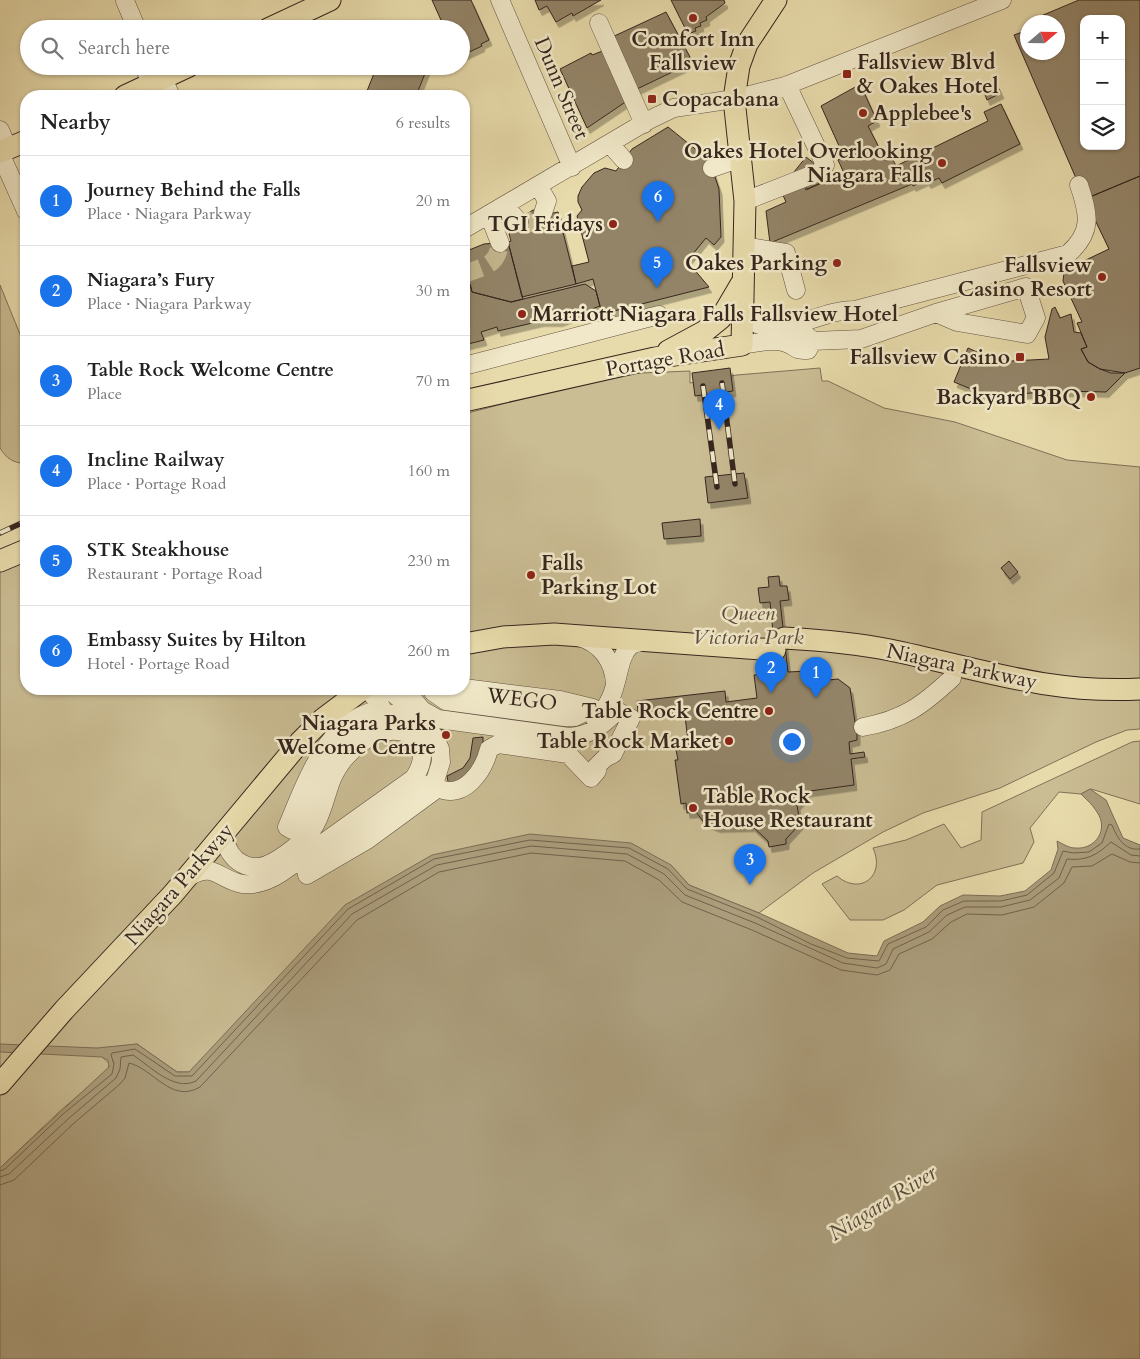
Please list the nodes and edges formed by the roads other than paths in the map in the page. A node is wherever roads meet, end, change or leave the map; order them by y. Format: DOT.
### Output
graph roads {
  1 [pos="330,0"];
  2 [pos="500,0"];
  3 [pos="776,0"];
  4 [pos="991,2"];
  5 [pos="121,3"];
  6 [pos="125,20"];
  7 [pos="131,20"];
  8 [pos="287,20"];
  9 [pos="599,23"];
  10 [pos="170,75"];
  11 [pos="157,81"];
  12 [pos="787,85"];
  13 [pos="138,90"];
  14 [pos="734,99"];
  15 [pos="644,124"];
  16 [pos="610,144"];
  17 [pos="7,145"];
  18 [pos="740,158"];
  19 [pos="624,160"];
  20 [pos="572,167"];
  21 [pos="712,168"];
  22 [pos="1079,185"];
  23 [pos="20,187"];
  24 [pos="539,187"];
  25 [pos="745,201"];
  26 [pos="505,206"];
  27 [pos="543,213"];
  28 [pos="489,215"];
  29 [pos="520,222"];
  30 [pos="470,226"];
  31 [pos="500,243"];
  32 [pos="743,246"];
  33 [pos="742,282"];
  34 [pos="796,290"];
  35 [pos="855,310"];
  36 [pos="741,311"];
  37 [pos="936,313"];
  38 [pos="659,315"];
  39 [pos="810,338"];
  40 [pos="742,345"];
  41 [pos="655,358"];
  42 [pos="470,364"];
  43 [pos="470,400"];
  44 [pos="20,553"];
  45 [pos="0,561"];
  46 [pos="470,630"];
  47 [pos="569,635"];
  48 [pos="625,641"];
  49 [pos="470,643"];
  50 [pos="780,644"];
  51 [pos="952,678"];
  52 [pos="615,686"];
  53 [pos="470,689"];
  54 [pos="1140,689"];
  55 [pos="332,695"];
  56 [pos="355,695"];
  57 [pos="373,695"];
  58 [pos="395,695"];
  59 [pos="420,695"];
  60 [pos="426,695"];
  61 [pos="437,695"];
  62 [pos="1140,701"];
  63 [pos="434,705"];
  64 [pos="863,727"];
  65 [pos="235,820"];
  66 [pos="188,877"];
  67 [pos="17,1051"];
  68 [pos="0,1084"];
  1 -- 8 [label="main road"];
  2 -- 20 [label="street, Dunn Street"];
  3 -- 14 [label="main road, Portage Road"];
  4 -- 12 [label="street"];
  5 -- 6 [label="street"];
  5 -- 7 [label="street"];
  9 -- 15 [label="street"];
  10 -- 11 [label="main road"];
  11 -- 13 [label="main road"];
  12 -- 14 [label="street"];
  12 -- 25 [label="street"];
  14 -- 15 [label="street"];
  14 -- 18 [label="main road, Portage Road"];
  15 -- 16 [label="street"];
  16 -- 19 [label="street"];
  16 -- 20 [label="street"];
  17 -- 23 [label="street"];
  18 -- 21 [label="street"];
  18 -- 25 [label="main road, Portage Road"];
  20 -- 24 [label="street"];
  22 -- 35 [label="street"];
  24 -- 26 [label="street"];
  24 -- 27 [label="street"];
  25 -- 32 [label="main road, Portage Road"];
  26 -- 28 [label="street"];
  26 -- 29 [label="street"];
  28 -- 30 [label="street"];
  28 -- 31 [label="street"];
  32 -- 33 [label="main road, Portage Road"];
  32 -- 34 [label="street"];
  33 -- 36 [label="main road, Portage Road"];
  33 -- 41 [label="main road"];
  35 -- 36 [label="street"];
  35 -- 39 [label="street"];
  36 -- 40 [label="main road, Portage Road"];
  37 -- 37 [label="street"];
  37 -- 39 [label="street"];
  38 -- 42 [label="street"];
  39 -- 40 [label="street"];
  40 -- 41 [label="main road, Portage Road"];
  41 -- 43 [label="main road, Portage Road"];
  44 -- 45 [label="main road"];
  46 -- 48 [label="main road, Niagara Parkway"];
  47 -- 48 [label="main road, Niagara Parkway"];
  47 -- 49 [label="main road, Niagara Parkway"];
  47 -- 52 [label="street"];
  48 -- 50 [label="main road, Niagara Parkway"];
  48 -- 50 [label="main road, Niagara Parkway"];
  48 -- 52 [label="street, WEGO"];
  50 -- 51 [label="main road, Niagara Parkway"];
  50 -- 54 [label="main road, Niagara Parkway"];
  51 -- 62 [label="main road, Niagara Parkway"];
  51 -- 64 [label="street"];
  52 -- 63 [label="street, WEGO"];
  53 -- 61 [label="street"];
  55 -- 67 [label="main road, Niagara Parkway"];
  56 -- 65 [label="main road, Niagara Parkway"];
  57 -- 58 [label="street"];
  59 -- 63 [label="street, WEGO"];
  60 -- 63 [label="street"];
  65 -- 66 [label="main road, Niagara Parkway"];
  65 -- 66 [label="street"];
  66 -- 67 [label="main road, Niagara Parkway"];
  67 -- 68 [label="main road, Niagara Parkway"];
}
